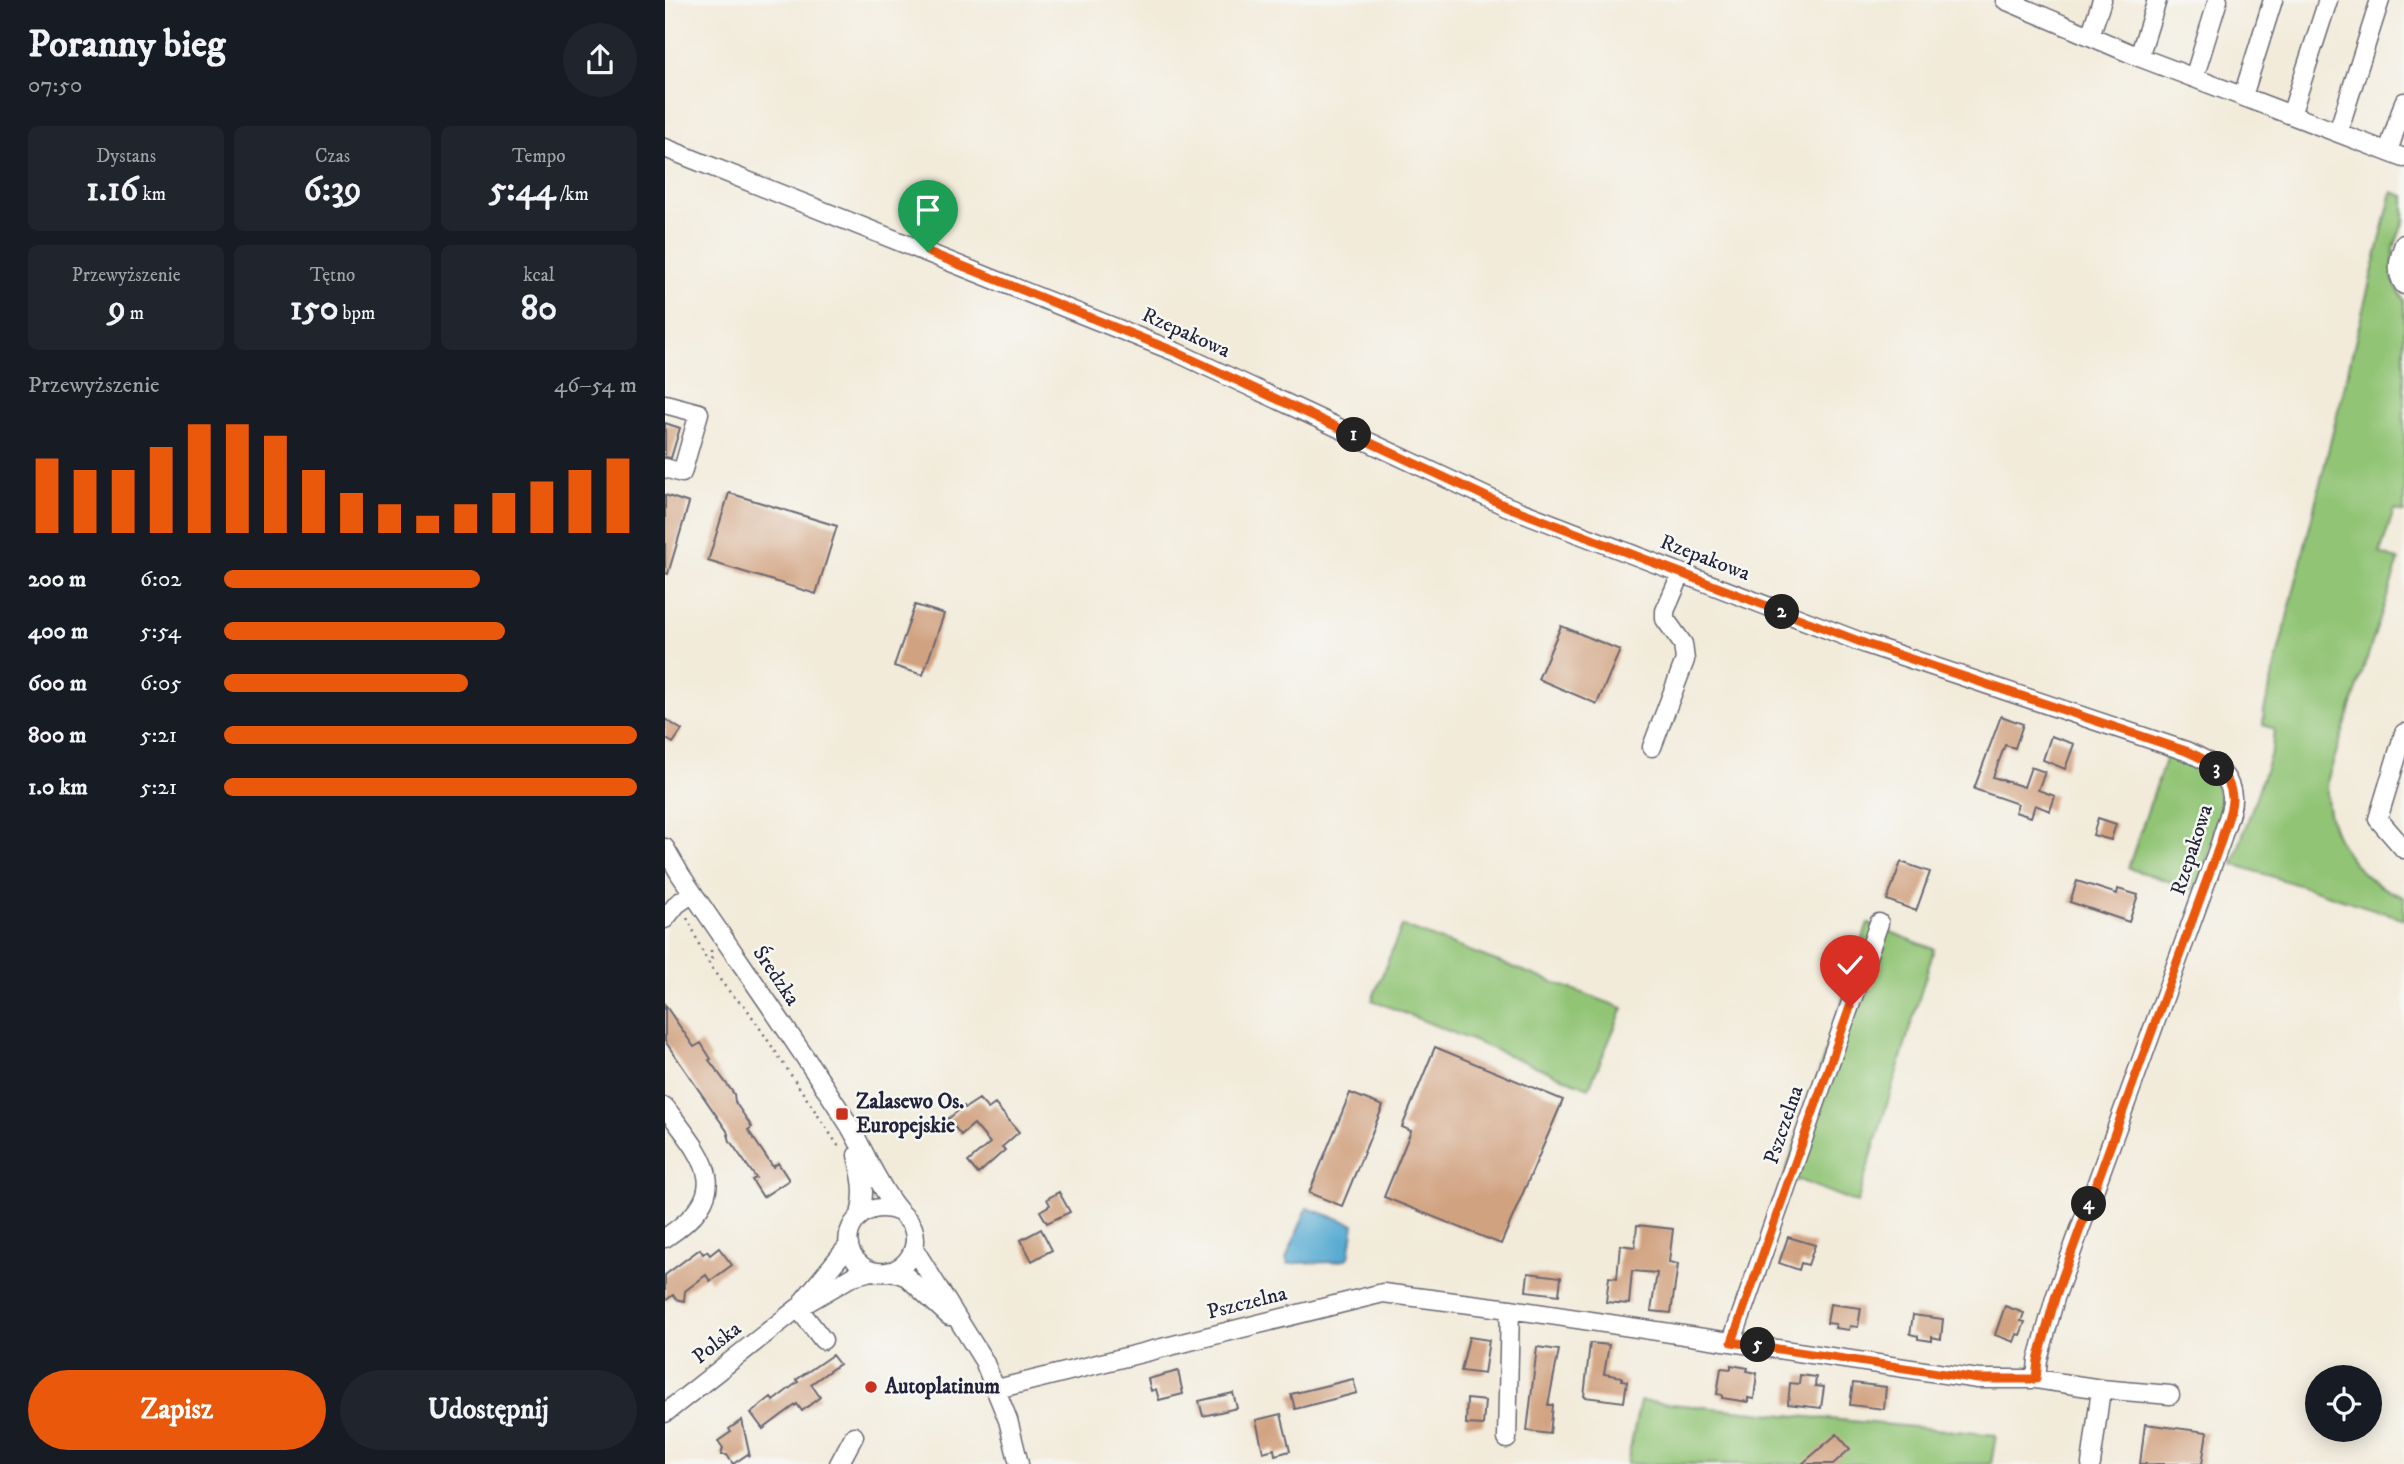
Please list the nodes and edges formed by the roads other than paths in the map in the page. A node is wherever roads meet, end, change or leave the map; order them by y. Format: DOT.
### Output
graph roads {
  1 [pos="2005,0"];
  2 [pos="2102,0"];
  3 [pos="2157,0"];
  4 [pos="2218,0"];
  5 [pos="2273,0"];
  6 [pos="2328,0"];
  7 [pos="2380,0"];
  8 [pos="2040,7"];
  9 [pos="2090,36"];
  10 [pos="2139,57"];
  11 [pos="2194,78"];
  12 [pos="2243,96"];
  13 [pos="2404,102"];
  14 [pos="2291,115"];
  15 [pos="2337,132"];
  16 [pos="665,148"];
  17 [pos="2396,155"];
  18 [pos="2404,244"];
  19 [pos="2404,285"];
  20 [pos="665,404"];
  21 [pos="665,468"];
  22 [pos="1681,574"];
  23 [pos="2404,733"];
  24 [pos="1652,747"];
  25 [pos="665,848"];
  26 [pos="2404,849"];
  27 [pos="693,893"];
  28 [pos="665,919"];
  29 [pos="1879,923"];
  30 [pos="665,1107"];
  31 [pos="851,1128"];
  32 [pos="900,1212"];
  33 [pos="860,1215"];
  34 [pos="665,1238"];
  35 [pos="849,1245"];
  36 [pos="913,1249"];
  37 [pos="871,1271"];
  38 [pos="892,1271"];
  39 [pos="798,1308"];
  40 [pos="1510,1309"];
  41 [pos="967,1333"];
  42 [pos="823,1340"];
  43 [pos="1732,1342"];
  44 [pos="2036,1379"];
  45 [pos="997,1389"];
  46 [pos="2101,1389"];
  47 [pos="2170,1395"];
  48 [pos="665,1413"];
  49 [pos="854,1436"];
  50 [pos="1507,1438"];
  51 [pos="839,1464"];
  52 [pos="1019,1464"];
  53 [pos="2091,1464"];
  1 -- 8 [label="street"];
  2 -- 9 [label="street"];
  3 -- 10 [label="street"];
  4 -- 11 [label="street"];
  5 -- 12 [label="street"];
  6 -- 14 [label="street"];
  7 -- 15 [label="street"];
  8 -- 9 [label="street"];
  9 -- 10 [label="street"];
  10 -- 11 [label="street"];
  11 -- 12 [label="street"];
  12 -- 14 [label="street"];
  13 -- 17 [label="street"];
  14 -- 15 [label="street"];
  15 -- 17 [label="street"];
  16 -- 22 [label="street, Rzepakowa"];
  18 -- 19 [label="street"];
  20 -- 21 [label="street"];
  22 -- 24 [label="street"];
  22 -- 44 [label="street, Rzepakowa"];
  23 -- 26 [label="street"];
  25 -- 27 [label="street, Średzka"];
  27 -- 28 [label="street"];
  27 -- 31 [label="street, Średzka"];
  29 -- 43 [label="street, Pszczelna"];
  30 -- 34 [label="street"];
  31 -- 32 [label="street, Średzka"];
  31 -- 33 [label="street, Średzka"];
  32 -- 33 [label="street"];
  32 -- 36 [label="street"];
  33 -- 35 [label="street"];
  35 -- 37 [label="street"];
  35 -- 39 [label="street, Polska"];
  36 -- 38 [label="street"];
  36 -- 41 [label="street"];
  37 -- 38 [label="street"];
  37 -- 39 [label="street, Polska"];
  38 -- 41 [label="street"];
  39 -- 42 [label="street"];
  39 -- 48 [label="street, Polska"];
  40 -- 43 [label="street, Pszczelna"];
  40 -- 45 [label="street, Pszczelna"];
  40 -- 50 [label="street"];
  41 -- 45 [label="street"];
  43 -- 44 [label="street, Pszczelna"];
  44 -- 46 [label="street, Pszczelna"];
  45 -- 52 [label="street"];
  46 -- 47 [label="street, Pszczelna"];
  46 -- 53 [label="street"];
  49 -- 51 [label="street"];
}
